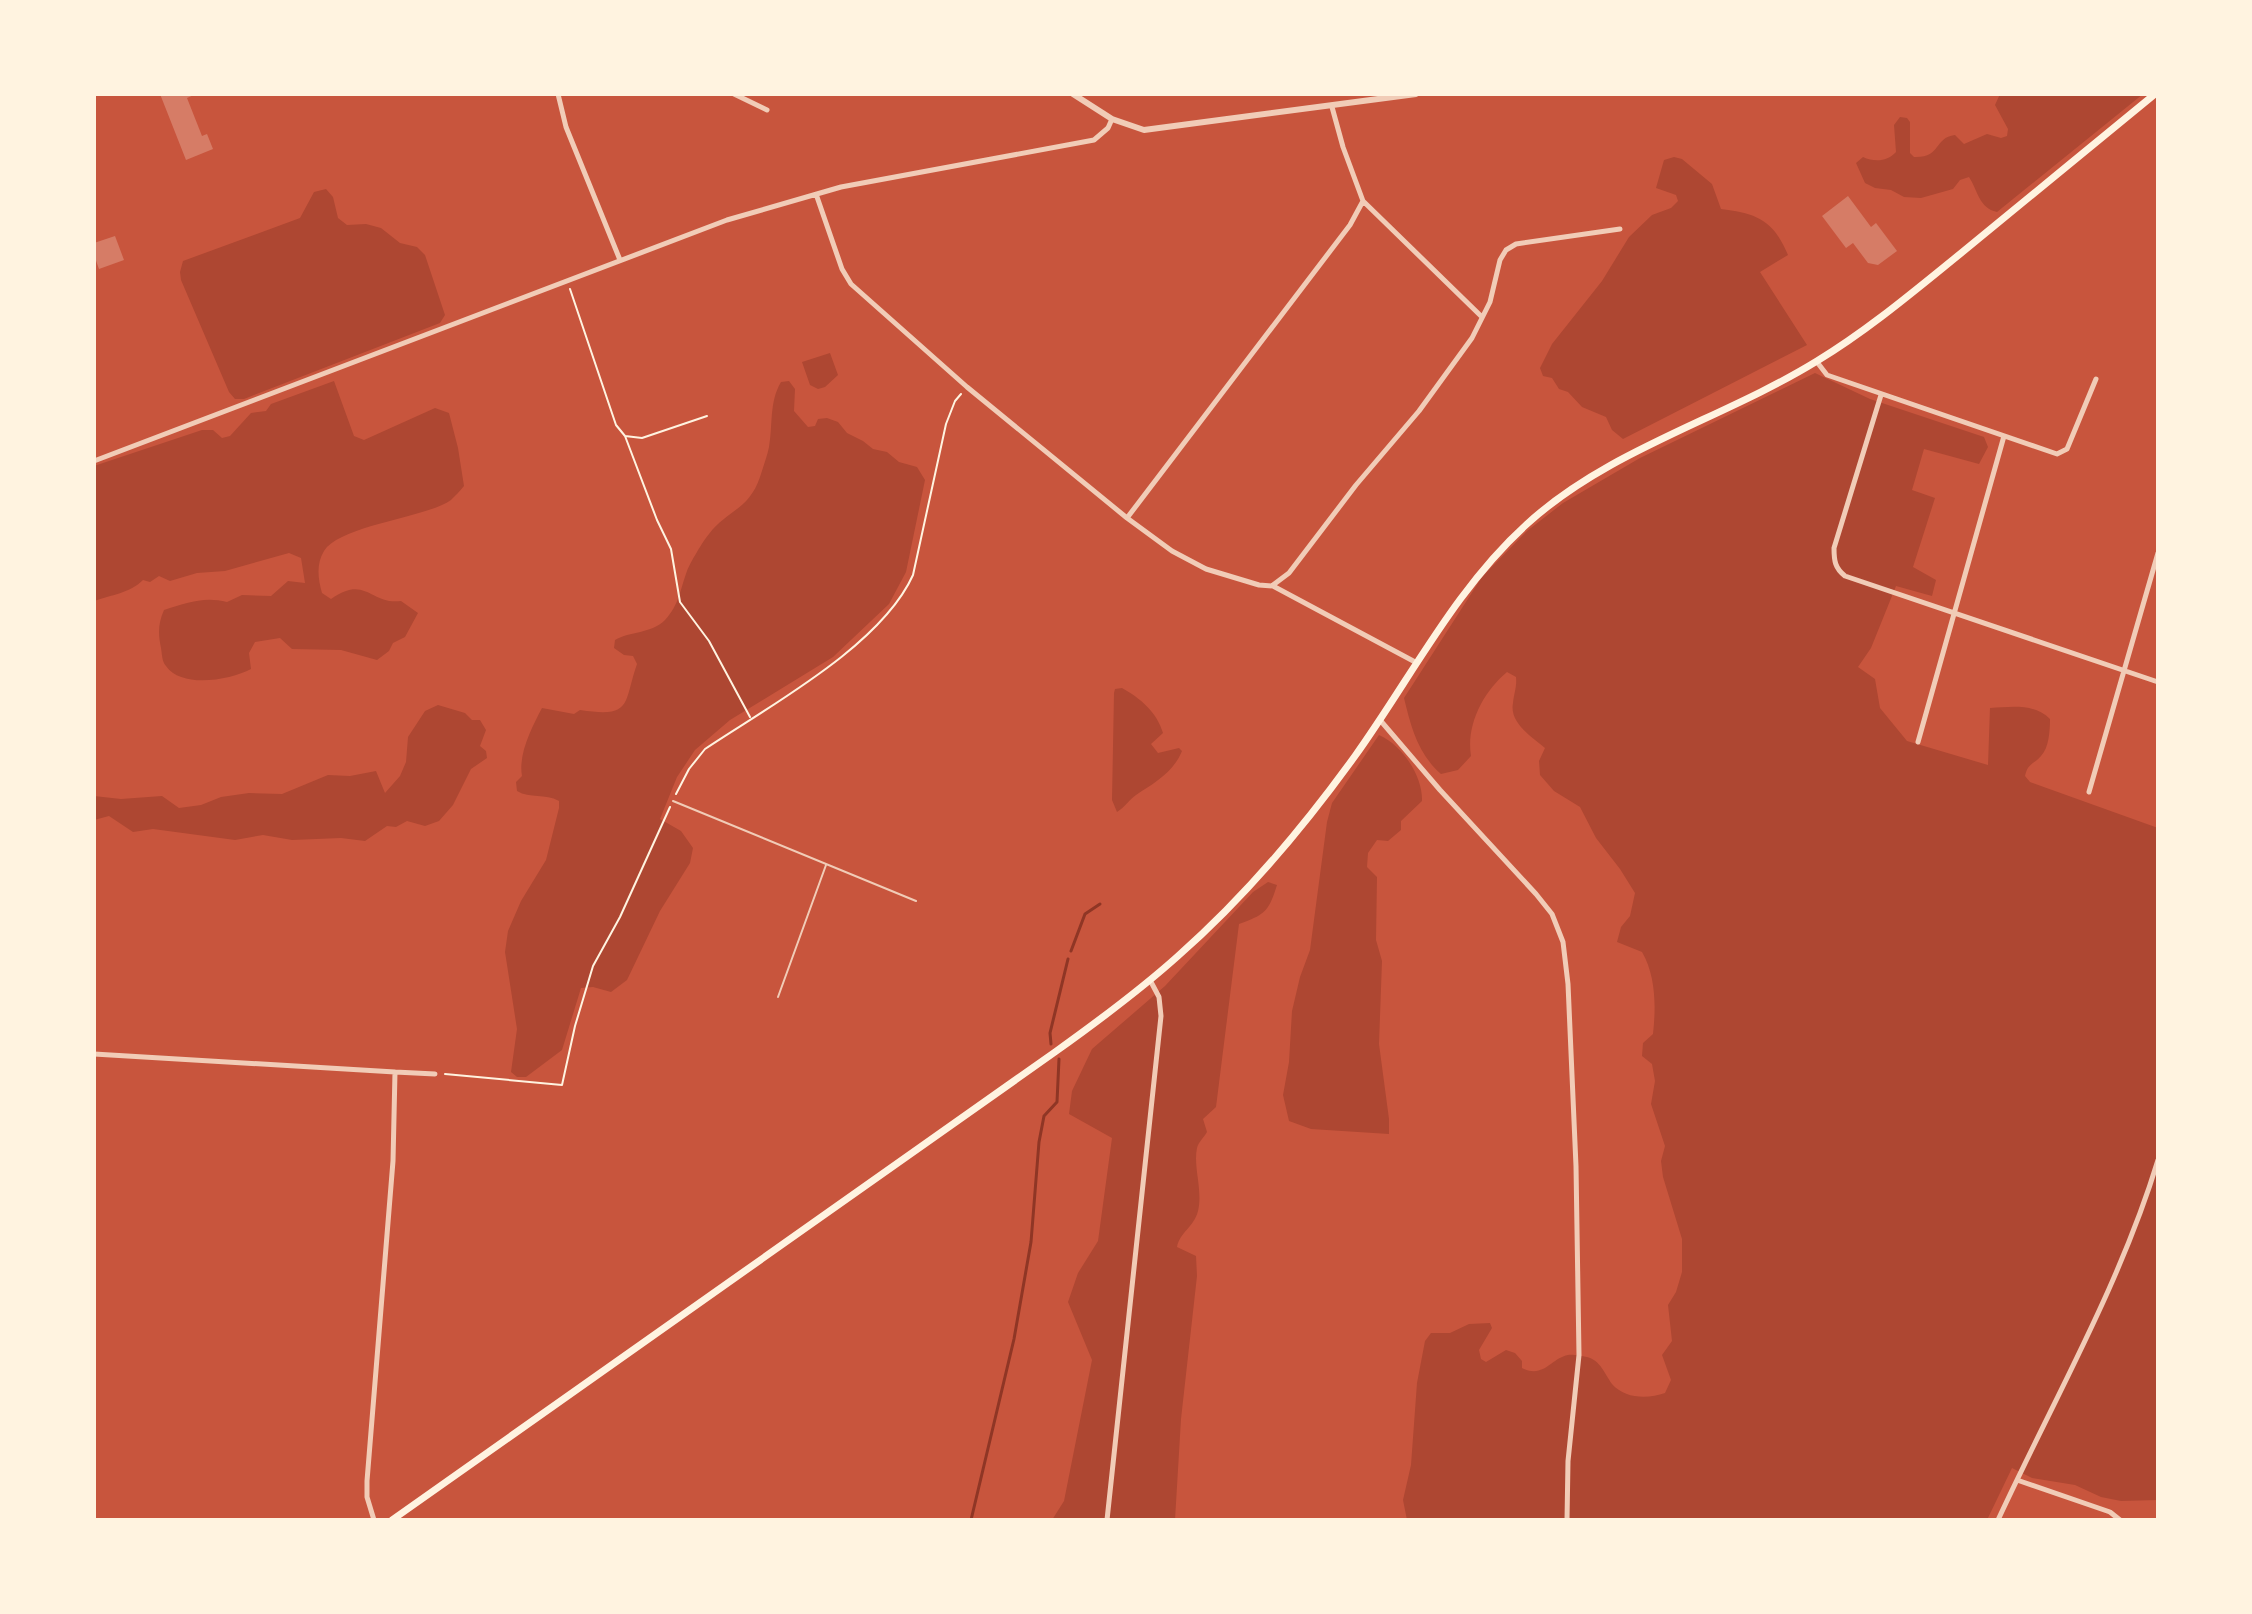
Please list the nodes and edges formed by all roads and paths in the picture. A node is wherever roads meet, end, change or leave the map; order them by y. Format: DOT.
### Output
graph roads {
  1 [pos="558,94"];
  2 [pos="734,94"];
  3 [pos="1073,94"];
  4 [pos="1416,94"];
  5 [pos="2155,94"];
  6 [pos="1332,107"];
  7 [pos="767,110"];
  8 [pos="1112,119"];
  9 [pos="816,194"];
  10 [pos="1363,201"];
  11 [pos="1620,229"];
  12 [pos="620,260"];
  13 [pos="567,280"];
  14 [pos="1482,317"];
  15 [pos="1817,362"];
  16 [pos="2096,379"];
  17 [pos="967,387"];
  18 [pos="1881,395"];
  19 [pos="707,416"];
  20 [pos="625,436"];
  21 [pos="2004,436"];
  22 [pos="94,461"];
  23 [pos="1127,518"];
  24 [pos="2158,553"];
  25 [pos="1273,586"];
  26 [pos="1953,614"];
  27 [pos="1418,664"];
  28 [pos="2124,671"];
  29 [pos="2158,682"];
  30 [pos="751,718"];
  31 [pos="1380,720"];
  32 [pos="1918,742"];
  33 [pos="2089,792"];
  34 [pos="673,801"];
  35 [pos="826,864"];
  36 [pos="916,901"];
  37 [pos="1150,980"];
  38 [pos="778,997"];
  39 [pos="94,1054"];
  40 [pos="395,1072"];
  41 [pos="435,1074"];
  42 [pos="2158,1160"];
  43 [pos="2017,1480"];
  44 [pos="374,1520"];
  45 [pos="392,1520"];
  46 [pos="1107,1520"];
  47 [pos="1567,1520"];
  48 [pos="1998,1520"];
  49 [pos="2120,1520"];
  1 -- 12 [label="street"];
  2 -- 7 [label="street"];
  3 -- 8 [label="street"];
  4 -- 6 [label="street"];
  5 -- 15 [label="main road"];
  6 -- 8 [label="street"];
  6 -- 10 [label="street"];
  8 -- 9 [label="street"];
  9 -- 12 [label="street"];
  9 -- 17 [label="street"];
  10 -- 14 [label="street"];
  10 -- 23 [label="street"];
  11 -- 14 [label="street"];
  12 -- 13 [label="street"];
  13 -- 20 [label="path"];
  13 -- 22 [label="street"];
  14 -- 25 [label="street"];
  15 -- 18 [label="street"];
  15 -- 27 [label="main road"];
  16 -- 21 [label="street"];
  17 -- 23 [label="street"];
  17 -- 30 [label="path"];
  18 -- 21 [label="street"];
  18 -- 26 [label="street"];
  19 -- 20 [label="path"];
  20 -- 30 [label="path"];
  21 -- 26 [label="street"];
  23 -- 25 [label="street"];
  24 -- 28 [label="street"];
  25 -- 27 [label="street"];
  26 -- 28 [label="street"];
  26 -- 32 [label="street"];
  27 -- 31 [label="main road"];
  28 -- 29 [label="street"];
  28 -- 33 [label="street"];
  30 -- 34 [label="path"];
  31 -- 37 [label="main road"];
  31 -- 47 [label="street"];
  34 -- 35 [label="lane"];
  34 -- 41 [label="path"];
  35 -- 36 [label="lane"];
  35 -- 38 [label="lane"];
  37 -- 45 [label="main road"];
  37 -- 46 [label="street"];
  39 -- 40 [label="street"];
  40 -- 41 [label="street"];
  40 -- 44 [label="street"];
  42 -- 43 [label="street"];
  43 -- 48 [label="street"];
  43 -- 49 [label="street"];
}
